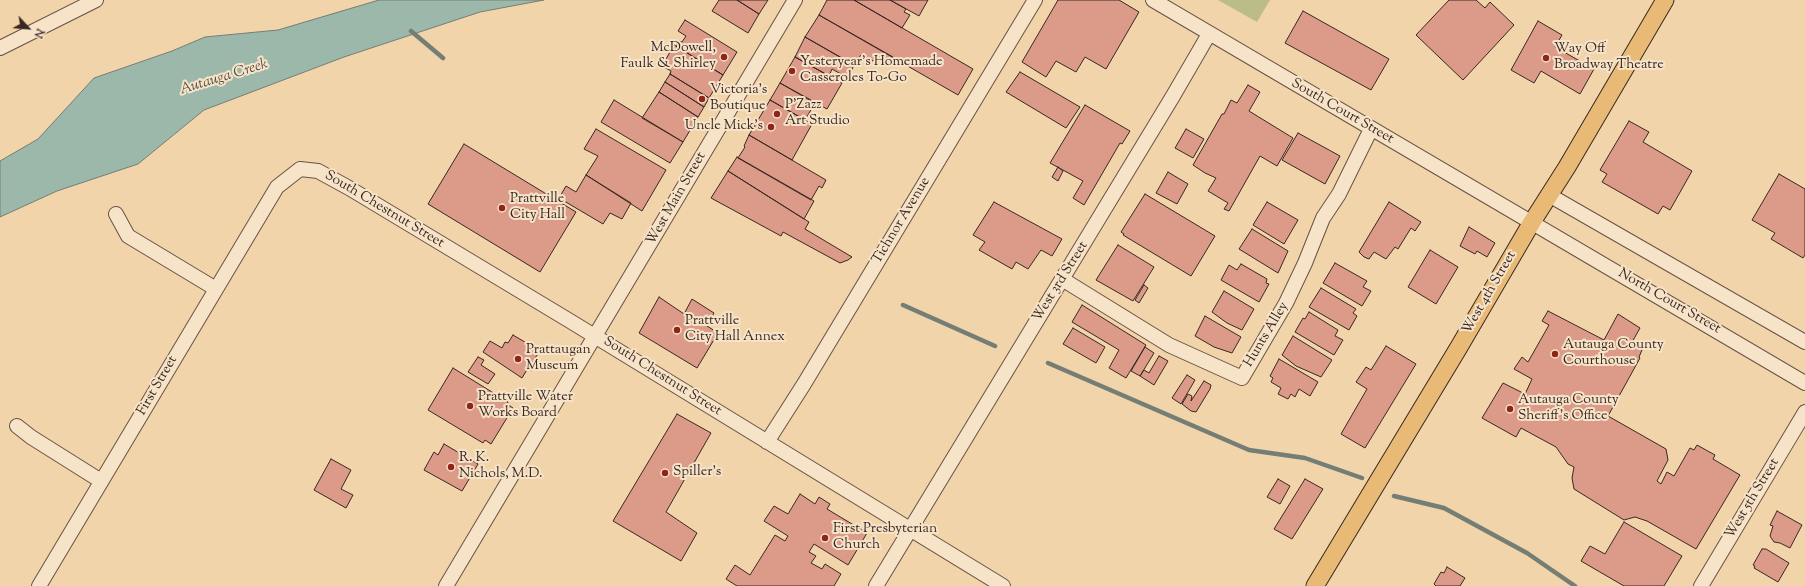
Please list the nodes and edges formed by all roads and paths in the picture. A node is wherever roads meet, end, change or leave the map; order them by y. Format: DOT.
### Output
graph roads {
  1 [pos="96,0"];
  2 [pos="795,0"];
  3 [pos="1035,0"];
  4 [pos="1153,0"];
  5 [pos="1665,0"];
  6 [pos="1209,34"];
  7 [pos="0,48"];
  8 [pos="1371,129"];
  9 [pos="277,187"];
  10 [pos="1549,195"];
  11 [pos="116,214"];
  12 [pos="1532,222"];
  13 [pos="1062,279"];
  14 [pos="216,289"];
  15 [pos="595,336"];
  16 [pos="1805,342"];
  17 [pos="1805,383"];
  18 [pos="1805,412"];
  19 [pos="17,426"];
  20 [pos="767,442"];
  21 [pos="101,481"];
  22 [pos="910,530"];
  23 [pos="39,586"];
  24 [pos="446,586"];
  25 [pos="876,586"];
  26 [pos="1003,586"];
  27 [pos="1315,586"];
  28 [pos="1701,586"];
  1 -- 7 [label="street"];
  2 -- 15 [label="street, West Main Street"];
  3 -- 20 [label="street, Tichnor Avenue"];
  4 -- 6 [label="street, South Court Street"];
  5 -- 10 [label="main road, West 4th Street"];
  6 -- 8 [label="street, South Court Street"];
  6 -- 13 [label="street, West 3rd Street"];
  8 -- 12 [label="street, South Court Street"];
  8 -- 13 [label="street, Hunts Alley"];
  9 -- 14 [label="street, First Street"];
  9 -- 15 [label="street, South Chestnut Street"];
  10 -- 12 [label="main road, West 4th Street"];
  10 -- 16 [label="street"];
  11 -- 14 [label="street"];
  12 -- 17 [label="street, North Court Street"];
  12 -- 27 [label="main road, West 4th Street"];
  13 -- 22 [label="street, West 3rd Street"];
  14 -- 21 [label="street, First Street"];
  15 -- 20 [label="street, South Chestnut Street"];
  15 -- 24 [label="street, West Main Street"];
  18 -- 28 [label="street, West 5th Street"];
  19 -- 21 [label="street"];
  20 -- 22 [label="street, South Chestnut Street"];
  21 -- 23 [label="street, First Street"];
  22 -- 25 [label="street, West 3rd Street"];
  22 -- 26 [label="street, South Chestnut Street"];
}
